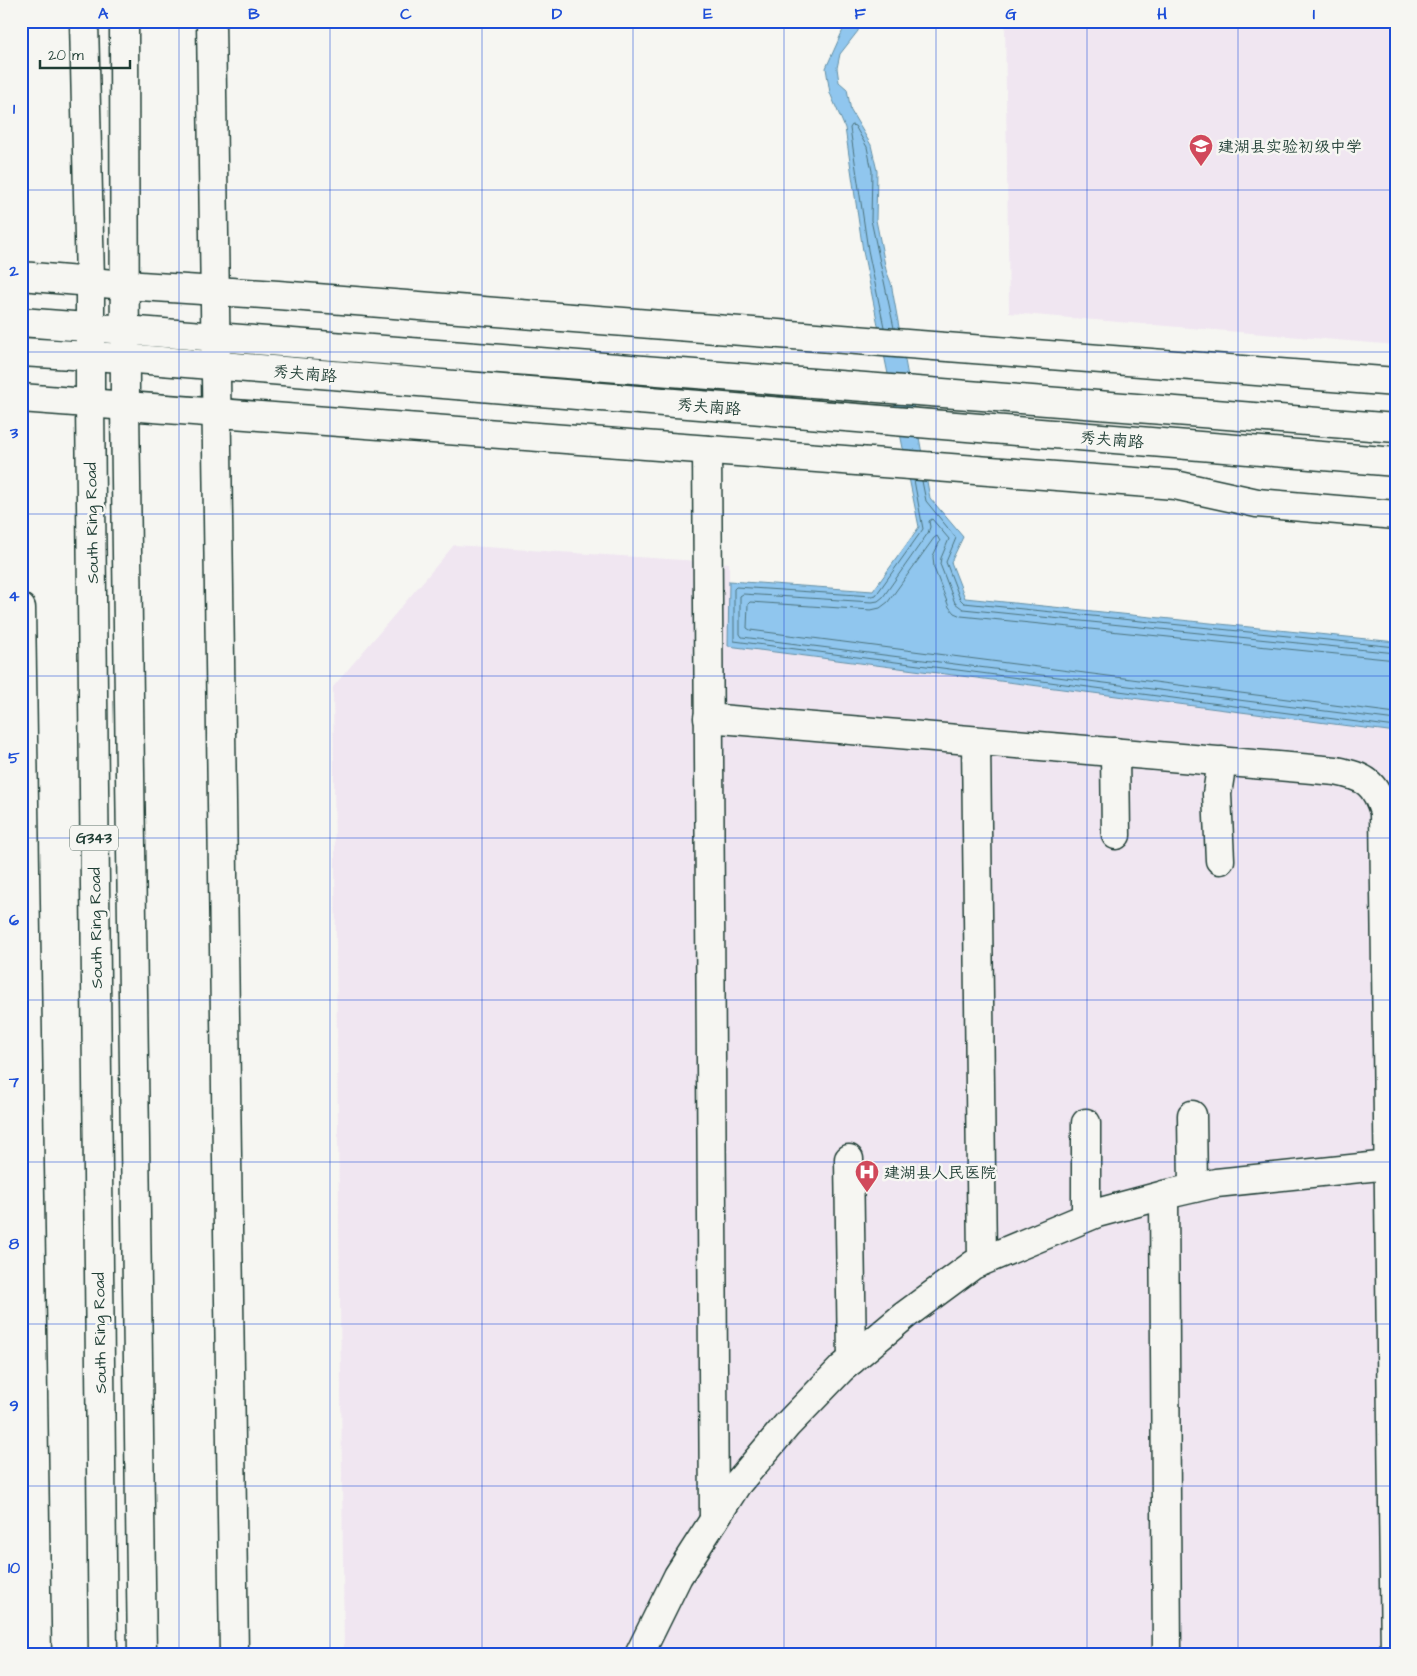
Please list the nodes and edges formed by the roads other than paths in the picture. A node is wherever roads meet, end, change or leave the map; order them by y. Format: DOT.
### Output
graph roads {
  1 [pos="84,21"];
  2 [pos="124,21"];
  3 [pos="210,21"];
  4 [pos="21,276"];
  5 [pos="90,281"];
  6 [pos="125,285"];
  7 [pos="214,291"];
  8 [pos="21,322"];
  9 [pos="89,327"];
  10 [pos="125,330"];
  11 [pos="215,337"];
  12 [pos="21,352"];
  13 [pos="90,357"];
  14 [pos="124,358"];
  15 [pos="216,366"];
  16 [pos="1396,382"];
  17 [pos="21,398"];
  18 [pos="90,404"];
  19 [pos="125,406"];
  20 [pos="216,414"];
  21 [pos="1396,428"];
  22 [pos="707,450"];
  23 [pos="1396,462"];
  24 [pos="1396,516"];
  25 [pos="21,608"];
  26 [pos="708,718"];
  27 [pos="976,741"];
  28 [pos="1115,752"];
  29 [pos="1222,761"];
  30 [pos="1116,835"];
  31 [pos="1220,860"];
  32 [pos="1192,1115"];
  33 [pos="1086,1123"];
  34 [pos="849,1159"];
  35 [pos="1390,1165"];
  36 [pos="1193,1188"];
  37 [pos="1164,1195"];
  38 [pos="1086,1217"];
  39 [pos="982,1261"];
  40 [pos="852,1360"];
  41 [pos="714,1520"];
  42 [pos="37,1655"];
  43 [pos="103,1655"];
  44 [pos="142,1655"];
  45 [pos="234,1655"];
  46 [pos="639,1655"];
  47 [pos="1167,1655"];
  48 [pos="1395,1655"];
  1 -- 5 [label="main road, South Ring Road / G343"];
  2 -- 6 [label="main road, G343"];
  3 -- 7 [label="main road"];
  4 -- 5 [label="main road"];
  5 -- 6 [label="main road"];
  5 -- 9 [label="main road, South Ring Road / G343"];
  6 -- 7 [label="main road"];
  6 -- 10 [label="main road, G343"];
  7 -- 11 [label="main road"];
  7 -- 16 [label="main road"];
  8 -- 9 [label="main road, 秀夫南路"];
  9 -- 10 [label="main road, 秀夫南路"];
  9 -- 13 [label="main road, South Ring Road / G343"];
  10 -- 11 [label="main road, 秀夫南路"];
  10 -- 14 [label="main road, G343"];
  11 -- 15 [label="main road"];
  11 -- 21 [label="main road, 秀夫南路"];
  12 -- 13 [label="main road, 秀夫南路"];
  13 -- 14 [label="main road, 秀夫南路"];
  13 -- 18 [label="main road, South Ring Road / G343"];
  14 -- 15 [label="main road, 秀夫南路"];
  14 -- 19 [label="main road, G343"];
  15 -- 20 [label="main road"];
  15 -- 23 [label="main road, 秀夫南路"];
  17 -- 18 [label="main road"];
  18 -- 19 [label="main road"];
  18 -- 43 [label="main road, South Ring Road / G343"];
  19 -- 20 [label="main road"];
  19 -- 44 [label="main road, G343"];
  20 -- 22 [label="main road"];
  20 -- 45 [label="main road"];
  22 -- 24 [label="main road"];
  22 -- 26 [label="main road"];
  25 -- 42 [label="main road"];
  26 -- 27 [label="main road"];
  26 -- 41 [label="main road"];
  27 -- 28 [label="main road"];
  27 -- 39 [label="main road"];
  28 -- 29 [label="main road"];
  28 -- 30 [label="main road"];
  29 -- 31 [label="main road"];
  29 -- 35 [label="main road"];
  32 -- 36 [label="main road"];
  33 -- 38 [label="main road"];
  34 -- 40 [label="main road"];
  35 -- 36 [label="main road"];
  35 -- 48 [label="main road"];
  36 -- 37 [label="main road"];
  37 -- 38 [label="main road"];
  37 -- 47 [label="main road"];
  38 -- 39 [label="main road"];
  39 -- 40 [label="main road"];
  40 -- 41 [label="main road"];
  41 -- 46 [label="main road"];
}
